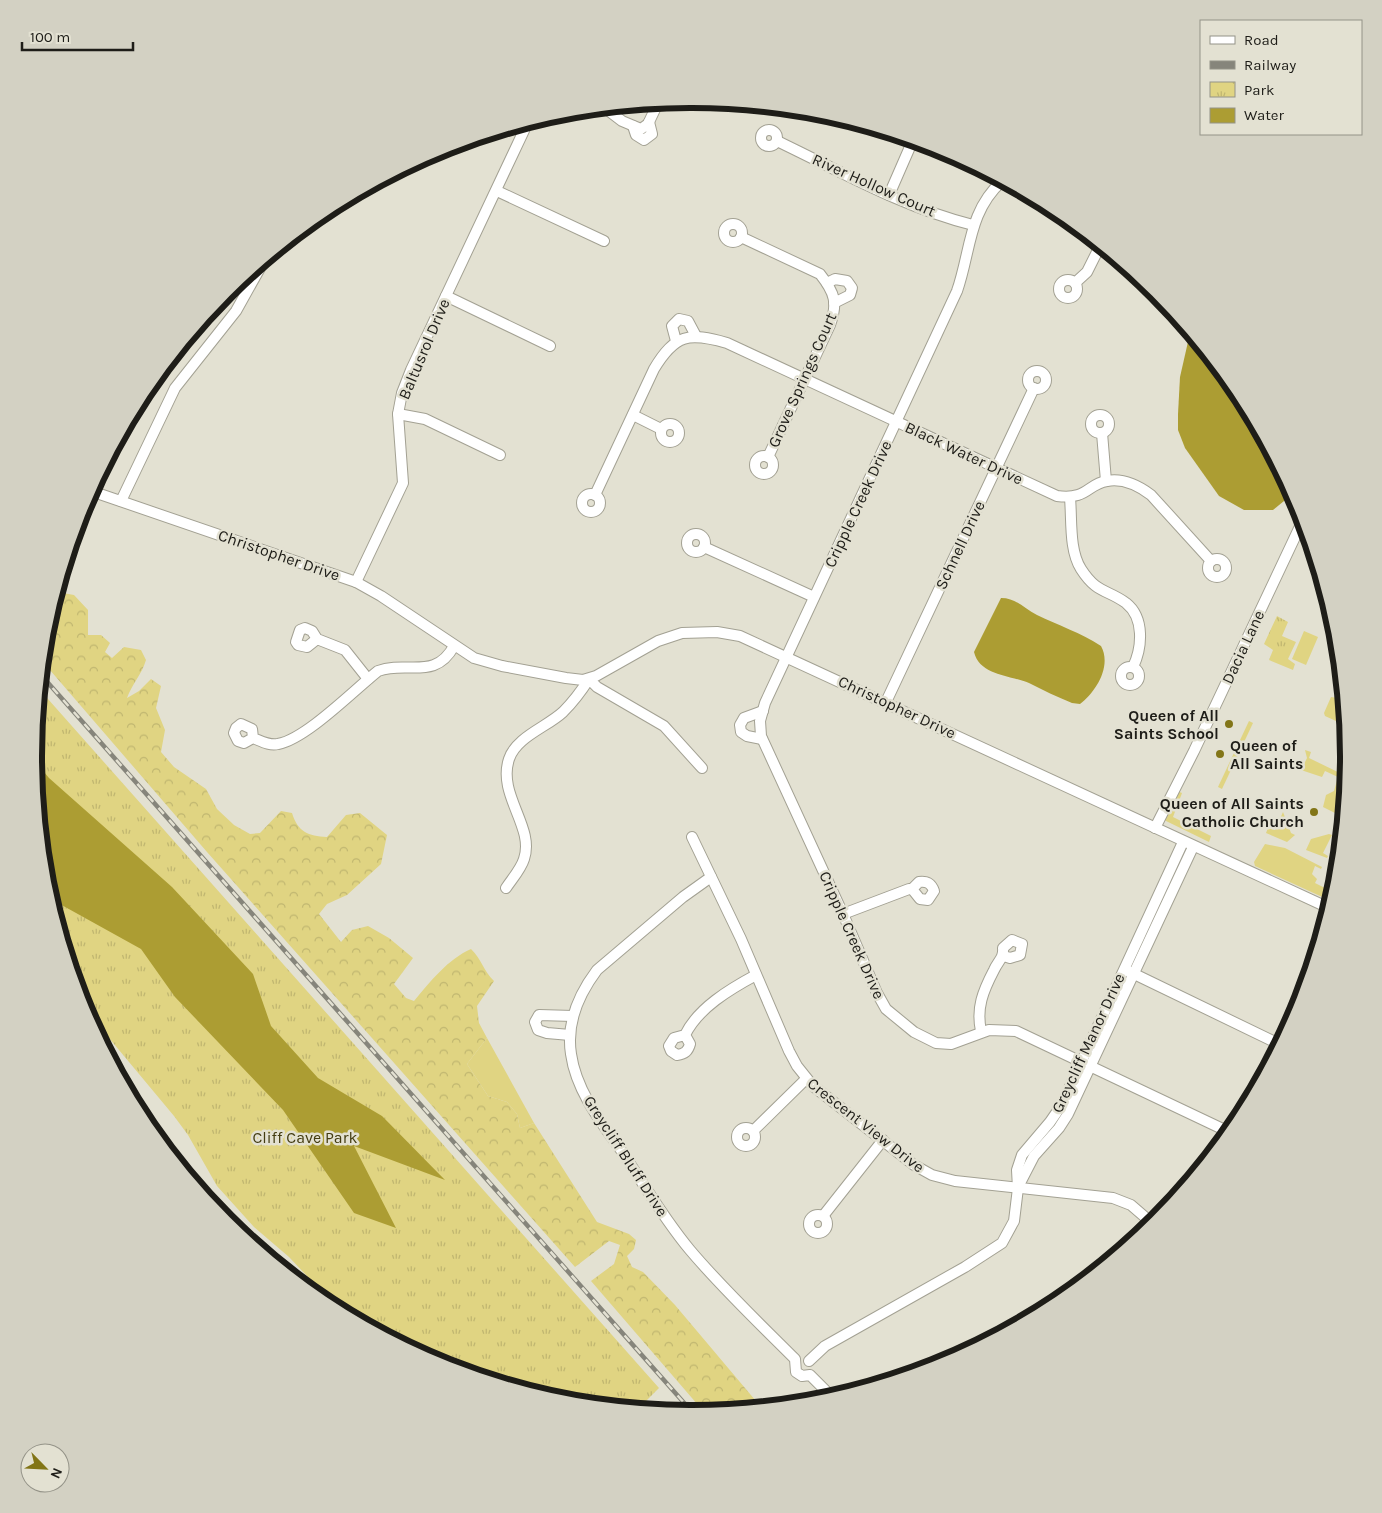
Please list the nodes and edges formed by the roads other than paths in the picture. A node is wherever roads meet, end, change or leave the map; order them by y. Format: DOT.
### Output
graph roads {
  1 [pos="654,109"];
  2 [pos="612,113"];
  3 [pos="525,130"];
  4 [pos="776,141"];
  5 [pos="910,146"];
  6 [pos="998,186"];
  7 [pos="497,190"];
  8 [pos="889,194"];
  9 [pos="973,225"];
  10 [pos="741,237"];
  11 [pos="604,240"];
  12 [pos="1097,251"];
  13 [pos="256,276"];
  14 [pos="826,283"];
  15 [pos="1076,283"];
  16 [pos="446,296"];
  17 [pos="834,304"];
  18 [pos="696,336"];
  19 [pos="676,341"];
  20 [pos="550,346"];
  21 [pos="805,378"];
  22 [pos="1034,388"];
  23 [pos="398,414"];
  24 [pos="633,416"];
  25 [pos="897,421"];
  26 [pos="661,429"];
  27 [pos="1102,433"];
  28 [pos="500,455"];
  29 [pos="768,457"];
  30 [pos="996,468"];
  31 [pos="1106,481"];
  32 [pos="99,493"];
  33 [pos="595,495"];
  34 [pos="1070,498"];
  35 [pos="121,501"];
  36 [pos="1298,530"];
  37 [pos="704,547"];
  38 [pos="1211,561"];
  39 [pos="356,582"];
  40 [pos="814,597"];
  41 [pos="317,639"];
  42 [pos="454,646"];
  43 [pos="787,656"];
  44 [pos="1133,667"];
  45 [pos="368,679"];
  46 [pos="589,679"];
  47 [pos="886,702"];
  48 [pos="763,711"];
  49 [pos="253,738"];
  50 [pos="762,739"];
  51 [pos="702,768"];
  52 [pos="1155,828"];
  53 [pos="692,837"];
  54 [pos="1183,842"];
  55 [pos="1193,847"];
  56 [pos="711,877"];
  57 [pos="1172,879"];
  58 [pos="506,888"];
  59 [pos="912,890"];
  60 [pos="1322,905"];
  61 [pos="844,914"];
  62 [pos="1004,956"];
  63 [pos="1128,971"];
  64 [pos="756,976"];
  65 [pos="572,1016"];
  66 [pos="982,1032"];
  67 [pos="685,1034"];
  68 [pos="570,1035"];
  69 [pos="1274,1041"];
  70 [pos="1085,1065"];
  71 [pos="806,1079"];
  72 [pos="1222,1129"];
  73 [pos="753,1131"];
  74 [pos="883,1140"];
  75 [pos="1018,1188"];
  76 [pos="823,1216"];
  77 [pos="1146,1218"];
  78 [pos="795,1359"];
  79 [pos="809,1361"];
  80 [pos="810,1375"];
  81 [pos="826,1391"];
  1 -- 2 [label="street"];
  3 -- 7 [label="street, Baltusrol Drive"];
  4 -- 8 [label="street, River Hollow Court"];
  5 -- 8 [label="street"];
  6 -- 9 [label="street, Cripple Creek Drive"];
  7 -- 11 [label="street"];
  7 -- 16 [label="street, Baltusrol Drive"];
  8 -- 9 [label="street, River Hollow Court"];
  9 -- 25 [label="street, Cripple Creek Drive"];
  10 -- 14 [label="street"];
  12 -- 15 [label="street"];
  13 -- 35 [label="street"];
  14 -- 17 [label="street, Grove Springs Court"];
  14 -- 17 [label="street, Grove Springs Court"];
  16 -- 20 [label="street"];
  16 -- 23 [label="street, Baltusrol Drive"];
  17 -- 21 [label="street, Grove Springs Court"];
  18 -- 19 [label="street, Black Water Drive"];
  18 -- 19 [label="street"];
  18 -- 21 [label="street, Black Water Drive"];
  19 -- 24 [label="street"];
  21 -- 25 [label="street, Black Water Drive"];
  21 -- 29 [label="street, Grove Springs Court"];
  22 -- 30 [label="street, Schnell Drive"];
  23 -- 28 [label="street"];
  23 -- 39 [label="street, Baltusrol Drive"];
  24 -- 26 [label="street"];
  24 -- 33 [label="street"];
  25 -- 30 [label="street, Black Water Drive"];
  25 -- 40 [label="street, Cripple Creek Drive"];
  27 -- 31 [label="street"];
  30 -- 34 [label="street, Black Water Drive"];
  30 -- 47 [label="street, Schnell Drive"];
  31 -- 34 [label="street"];
  31 -- 38 [label="street"];
  32 -- 35 [label="street, Christopher Drive"];
  34 -- 44 [label="street"];
  35 -- 39 [label="street, Christopher Drive"];
  36 -- 52 [label="street, Dacia Lane"];
  37 -- 40 [label="street"];
  39 -- 42 [label="street, Christopher Drive"];
  40 -- 43 [label="street, Cripple Creek Drive"];
  41 -- 45 [label="street"];
  42 -- 45 [label="street"];
  42 -- 46 [label="street, Christopher Drive"];
  43 -- 46 [label="street, Christopher Drive"];
  43 -- 47 [label="street, Christopher Drive"];
  43 -- 48 [label="street, Cripple Creek Drive"];
  45 -- 49 [label="street"];
  46 -- 51 [label="street"];
  46 -- 58 [label="street"];
  47 -- 52 [label="street, Christopher Drive"];
  48 -- 50 [label="street, Cripple Creek Drive"];
  48 -- 50 [label="street"];
  50 -- 61 [label="street, Cripple Creek Drive"];
  52 -- 54 [label="street, Christopher Drive"];
  53 -- 56 [label="street, Crescent View Drive"];
  54 -- 55 [label="street, Christopher Drive"];
  54 -- 57 [label="street, Greycliff Manor Drive"];
  55 -- 57 [label="street, Greycliff Manor Drive"];
  55 -- 60 [label="street, Christopher Drive"];
  56 -- 64 [label="street, Crescent View Drive"];
  56 -- 65 [label="street, Greycliff Bluff Drive"];
  57 -- 63 [label="street, Greycliff Manor Drive"];
  59 -- 61 [label="street"];
  61 -- 66 [label="street, Cripple Creek Drive"];
  62 -- 66 [label="street"];
  63 -- 69 [label="street"];
  63 -- 70 [label="street, Greycliff Manor Drive"];
  64 -- 67 [label="street"];
  64 -- 71 [label="street, Crescent View Drive"];
  65 -- 68 [label="street, Greycliff Bluff Drive"];
  65 -- 68 [label="street"];
  66 -- 70 [label="street, Cripple Creek Drive"];
  68 -- 78 [label="street, Greycliff Bluff Drive"];
  70 -- 72 [label="street, Cripple Creek Drive"];
  70 -- 75 [label="street, Greycliff Manor Drive"];
  71 -- 73 [label="street"];
  71 -- 74 [label="street, Crescent View Drive"];
  74 -- 75 [label="street, Crescent View Drive"];
  74 -- 76 [label="street"];
  75 -- 77 [label="street, Crescent View Drive"];
  75 -- 79 [label="street, Greycliff Manor Drive"];
  78 -- 79 [label="street"];
  78 -- 80 [label="street, Greycliff Bluff Drive"];
  79 -- 80 [label="street"];
  80 -- 81 [label="street, Greycliff Bluff Drive"];
}
